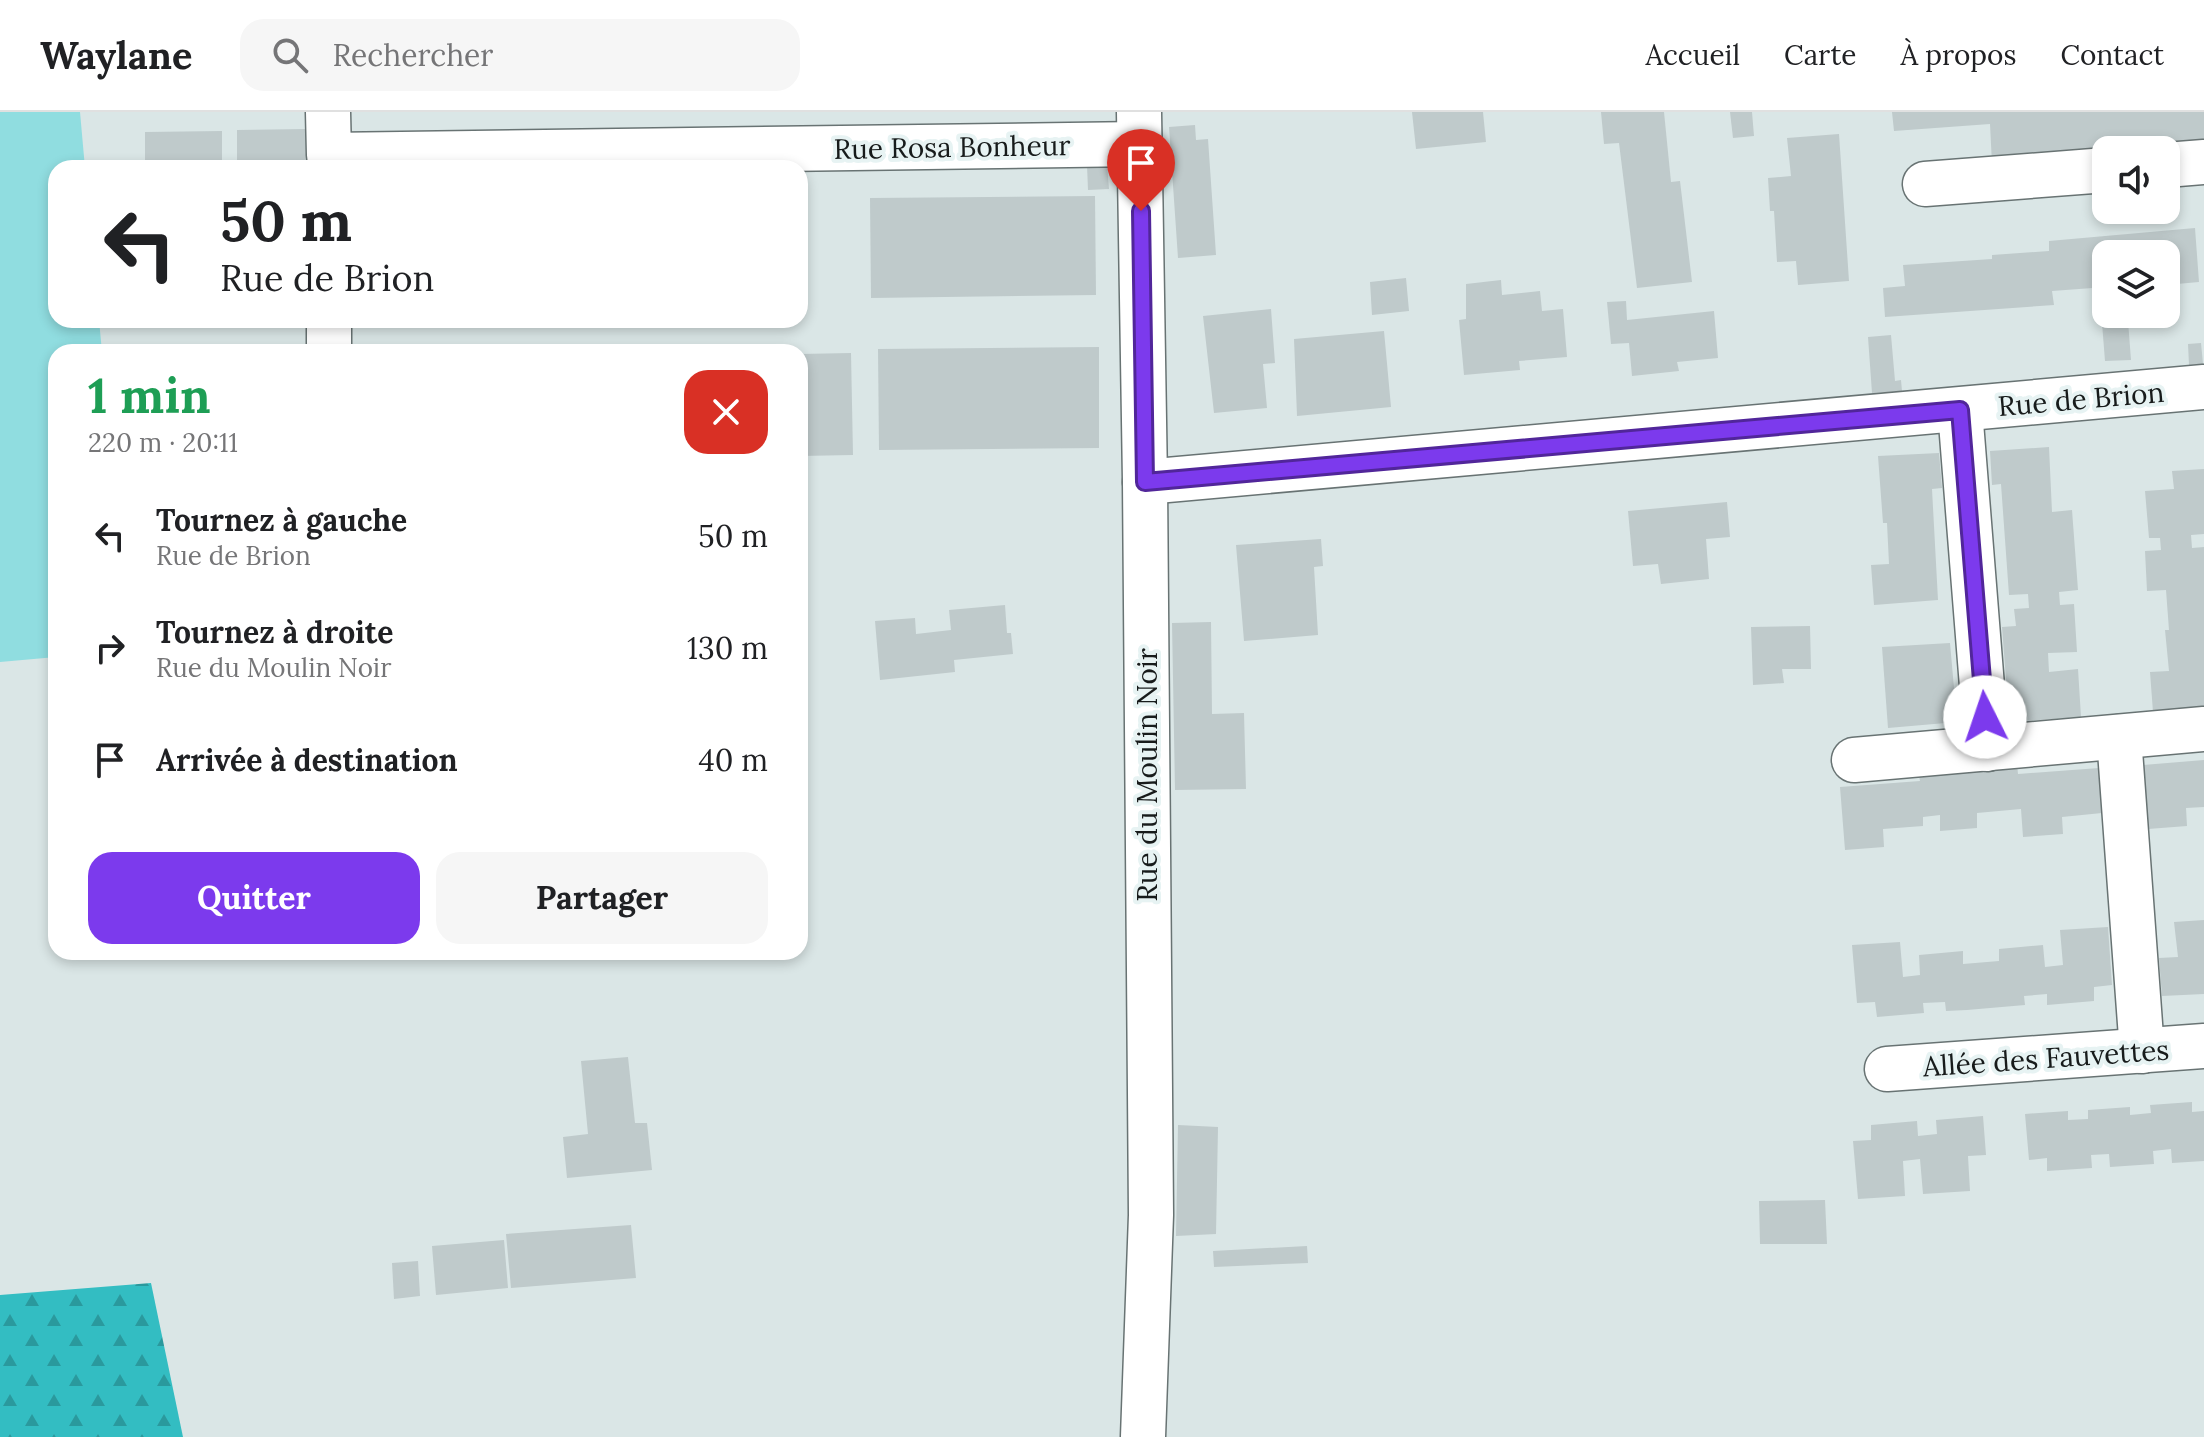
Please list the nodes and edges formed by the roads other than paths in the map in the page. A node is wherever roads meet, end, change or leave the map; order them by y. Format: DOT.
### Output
graph roads {
  1 [pos="328,112"];
  2 [pos="1139,128"];
  3 [pos="329,160"];
  4 [pos="377,160"];
  5 [pos="2204,162"];
  6 [pos="2180,164"];
  7 [pos="2092,171"];
  8 [pos="1925,184"];
  9 [pos="2204,387"];
  10 [pos="1960,410"];
  11 [pos="1145,482"];
  12 [pos="2204,729"];
  13 [pos="2119,737"];
  14 [pos="1987,749"];
  15 [pos="1854,760"];
  16 [pos="2204,1046"];
  17 [pos="2142,1051"];
  18 [pos="1887,1069"];
  19 [pos="1143,1437"];
  1 -- 3 [label="street, Rue Rosa Bonheur"];
  2 -- 4 [label="street, Rue Rosa Bonheur"];
  2 -- 11 [label="street, Rue du Moulin Noir"];
  5 -- 6 [label="street"];
  7 -- 8 [label="street"];
  9 -- 10 [label="street, Rue de Brion"];
  10 -- 11 [label="street, Rue de Brion"];
  10 -- 14 [label="street"];
  11 -- 19 [label="street, Rue du Moulin Noir"];
  12 -- 13 [label="street"];
  13 -- 14 [label="street"];
  13 -- 17 [label="street"];
  14 -- 15 [label="street"];
  16 -- 17 [label="street, Allée des Fauvettes"];
  17 -- 18 [label="street, Allée des Fauvettes"];
}
